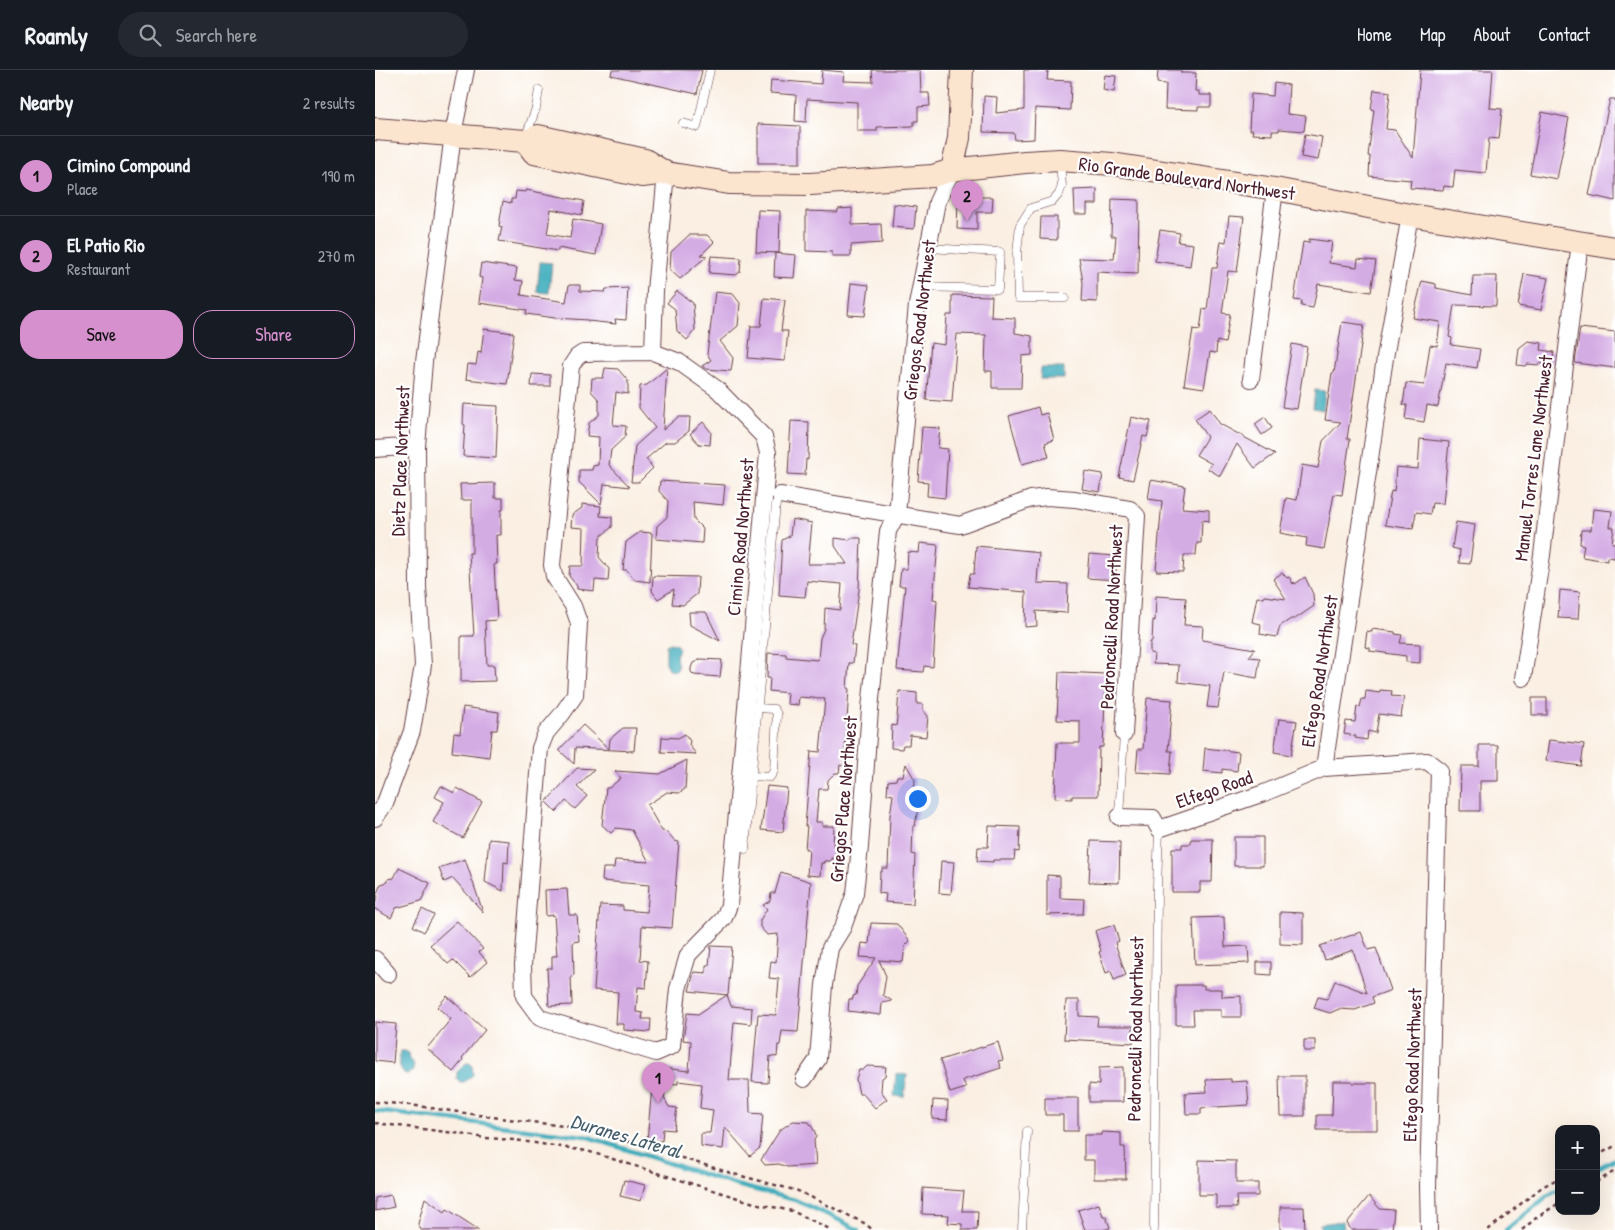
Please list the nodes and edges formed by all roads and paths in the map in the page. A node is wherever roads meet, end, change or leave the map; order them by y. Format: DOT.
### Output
graph roads {
  1 [pos="467,70"];
  2 [pos="710,70"];
  3 [pos="962,70"];
  4 [pos="539,90"];
  5 [pos="683,123"];
  6 [pos="375,129"];
  7 [pos="453,134"];
  8 [pos="525,141"];
  9 [pos="1060,160"];
  10 [pos="951,170"];
  11 [pos="666,173"];
  12 [pos="1275,189"];
  13 [pos="1410,215"];
  14 [pos="1580,242"];
  15 [pos="927,248"];
  16 [pos="1615,248"];
  17 [pos="999,252"];
  18 [pos="1017,252"];
  19 [pos="920,286"];
  20 [pos="1065,298"];
  21 [pos="653,352"];
  22 [pos="1251,379"];
  23 [pos="417,446"];
  24 [pos="375,449"];
  25 [pos="780,495"];
  26 [pos="897,514"];
  27 [pos="1523,678"];
  28 [pos="758,708"];
  29 [pos="1124,734"];
  30 [pos="1324,768"];
  31 [pos="752,776"];
  32 [pos="1119,817"];
  33 [pos="375,818"];
  34 [pos="1159,829"];
  35 [pos="740,845"];
  36 [pos="375,959"];
  37 [pos="388,974"];
  38 [pos="804,1079"];
  39 [pos="375,1102"];
  40 [pos="375,1124"];
  41 [pos="1027,1131"];
  42 [pos="1615,1146"];
  43 [pos="1600,1154"];
  44 [pos="1615,1172"];
  45 [pos="1555,1180"];
  46 [pos="1600,1180"];
  47 [pos="1555,1206"];
  48 [pos="832,1230"];
  49 [pos="873,1230"];
  50 [pos="1022,1230"];
  51 [pos="1154,1230"];
  52 [pos="1429,1230"];
  53 [pos="1488,1230"];
  54 [pos="1522,1230"];
  1 -- 7 [label="street, Dietz Place Northwest"];
  2 -- 5 [label="lane"];
  3 -- 10 [label="main road, Griegos Road Northwest"];
  4 -- 8 [label="lane"];
  6 -- 7 [label="main road, Rio Grande Boulevard Northwest"];
  7 -- 8 [label="main road, Rio Grande Boulevard Northwest"];
  7 -- 23 [label="street, Dietz Place Northwest"];
  8 -- 11 [label="main road, Rio Grande Boulevard Northwest"];
  9 -- 10 [label="main road, Rio Grande Boulevard Northwest"];
  9 -- 12 [label="main road, Rio Grande Boulevard Northwest"];
  9 -- 18 [label="lane"];
  10 -- 11 [label="main road, Rio Grande Boulevard Northwest"];
  10 -- 15 [label="street, Griegos Road Northwest"];
  11 -- 21 [label="street"];
  12 -- 13 [label="main road, Rio Grande Boulevard Northwest"];
  12 -- 22 [label="street"];
  13 -- 14 [label="main road, Rio Grande Boulevard Northwest"];
  13 -- 30 [label="street, Elfego Road Northwest"];
  14 -- 16 [label="main road, Rio Grande Boulevard Northwest"];
  14 -- 27 [label="street, Manuel Torres Lane Northwest"];
  15 -- 17 [label="lane"];
  15 -- 19 [label="street, Griegos Road Northwest"];
  17 -- 18 [label="lane"];
  17 -- 19 [label="lane"];
  18 -- 20 [label="lane"];
  19 -- 26 [label="street, Griegos Road Northwest"];
  21 -- 35 [label="street, Cimino Road Northwest"];
  21 -- 35 [label="street, Cimino Road Northwest"];
  23 -- 24 [label="street"];
  23 -- 33 [label="street, Dietz Place Northwest"];
  25 -- 26 [label="street, Pedroncelli Road Northwest"];
  25 -- 28 [label="lane"];
  26 -- 29 [label="street, Pedroncelli Road Northwest"];
  26 -- 38 [label="street, Griegos Place Northwest"];
  28 -- 31 [label="lane"];
  28 -- 31 [label="lane"];
  29 -- 32 [label="lane, Pedroncelli Road Northwest"];
  30 -- 34 [label="street, Elfego Road"];
  30 -- 52 [label="street, Elfego Road Northwest"];
  31 -- 35 [label="lane"];
  32 -- 34 [label="street, Elfego Road"];
  34 -- 51 [label="lane, Pedroncelli Road Northwest"];
  36 -- 37 [label="street"];
  39 -- 49 [label="path"];
  40 -- 48 [label="path"];
  41 -- 50 [label="lane"];
  42 -- 43 [label="path"];
  44 -- 46 [label="path"];
  45 -- 53 [label="path"];
  47 -- 54 [label="path"];
}
